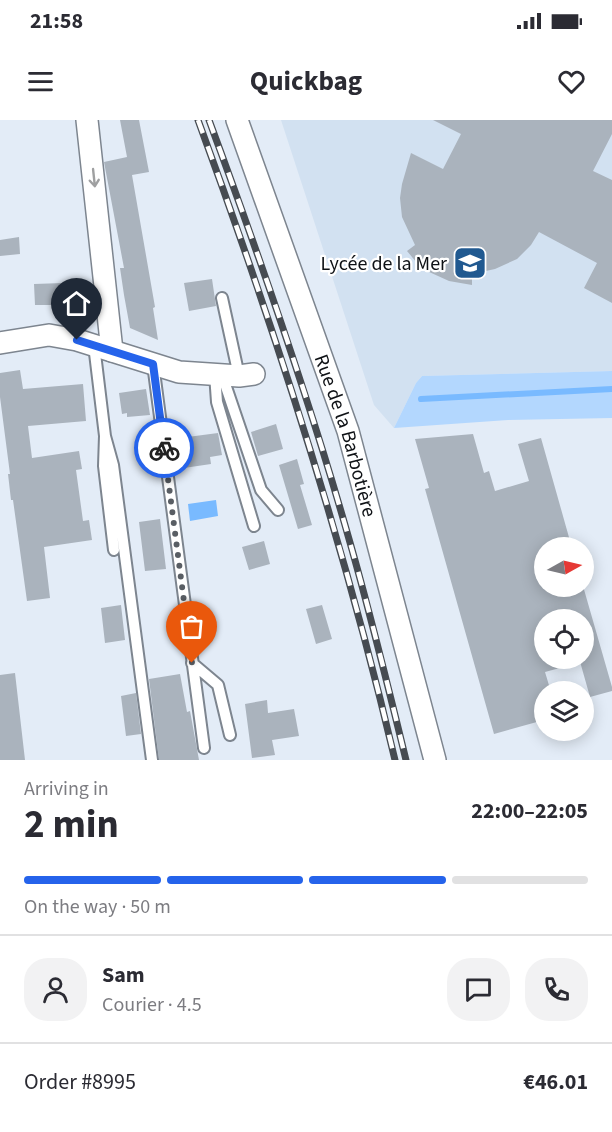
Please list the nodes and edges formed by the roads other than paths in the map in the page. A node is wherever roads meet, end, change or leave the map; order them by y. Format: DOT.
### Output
graph roads {
  1 [pos="87,120"];
  2 [pos="237,120"];
  3 [pos="222,298"];
  4 [pos="0,343"];
  5 [pos="103,348"];
  6 [pos="153,364"];
  7 [pos="232,375"];
  8 [pos="105,436"];
  9 [pos="279,510"];
  10 [pos="254,526"];
  11 [pos="114,550"];
  12 [pos="192,663"];
  13 [pos="230,735"];
  14 [pos="204,748"];
  15 [pos="152,760"];
  16 [pos="435,760"];
  1 -- 5 [label="street, one-way"];
  2 -- 16 [label="street, Rue de la Barbotière"];
  3 -- 7 [label="lane"];
  4 -- 5 [label="street"];
  5 -- 6 [label="street"];
  5 -- 8 [label="lane"];
  6 -- 7 [label="street"];
  6 -- 12 [label="lane"];
  7 -- 9 [label="lane"];
  7 -- 10 [label="lane"];
  8 -- 11 [label="lane"];
  8 -- 15 [label="lane"];
  12 -- 13 [label="lane"];
  12 -- 14 [label="lane"];
}
